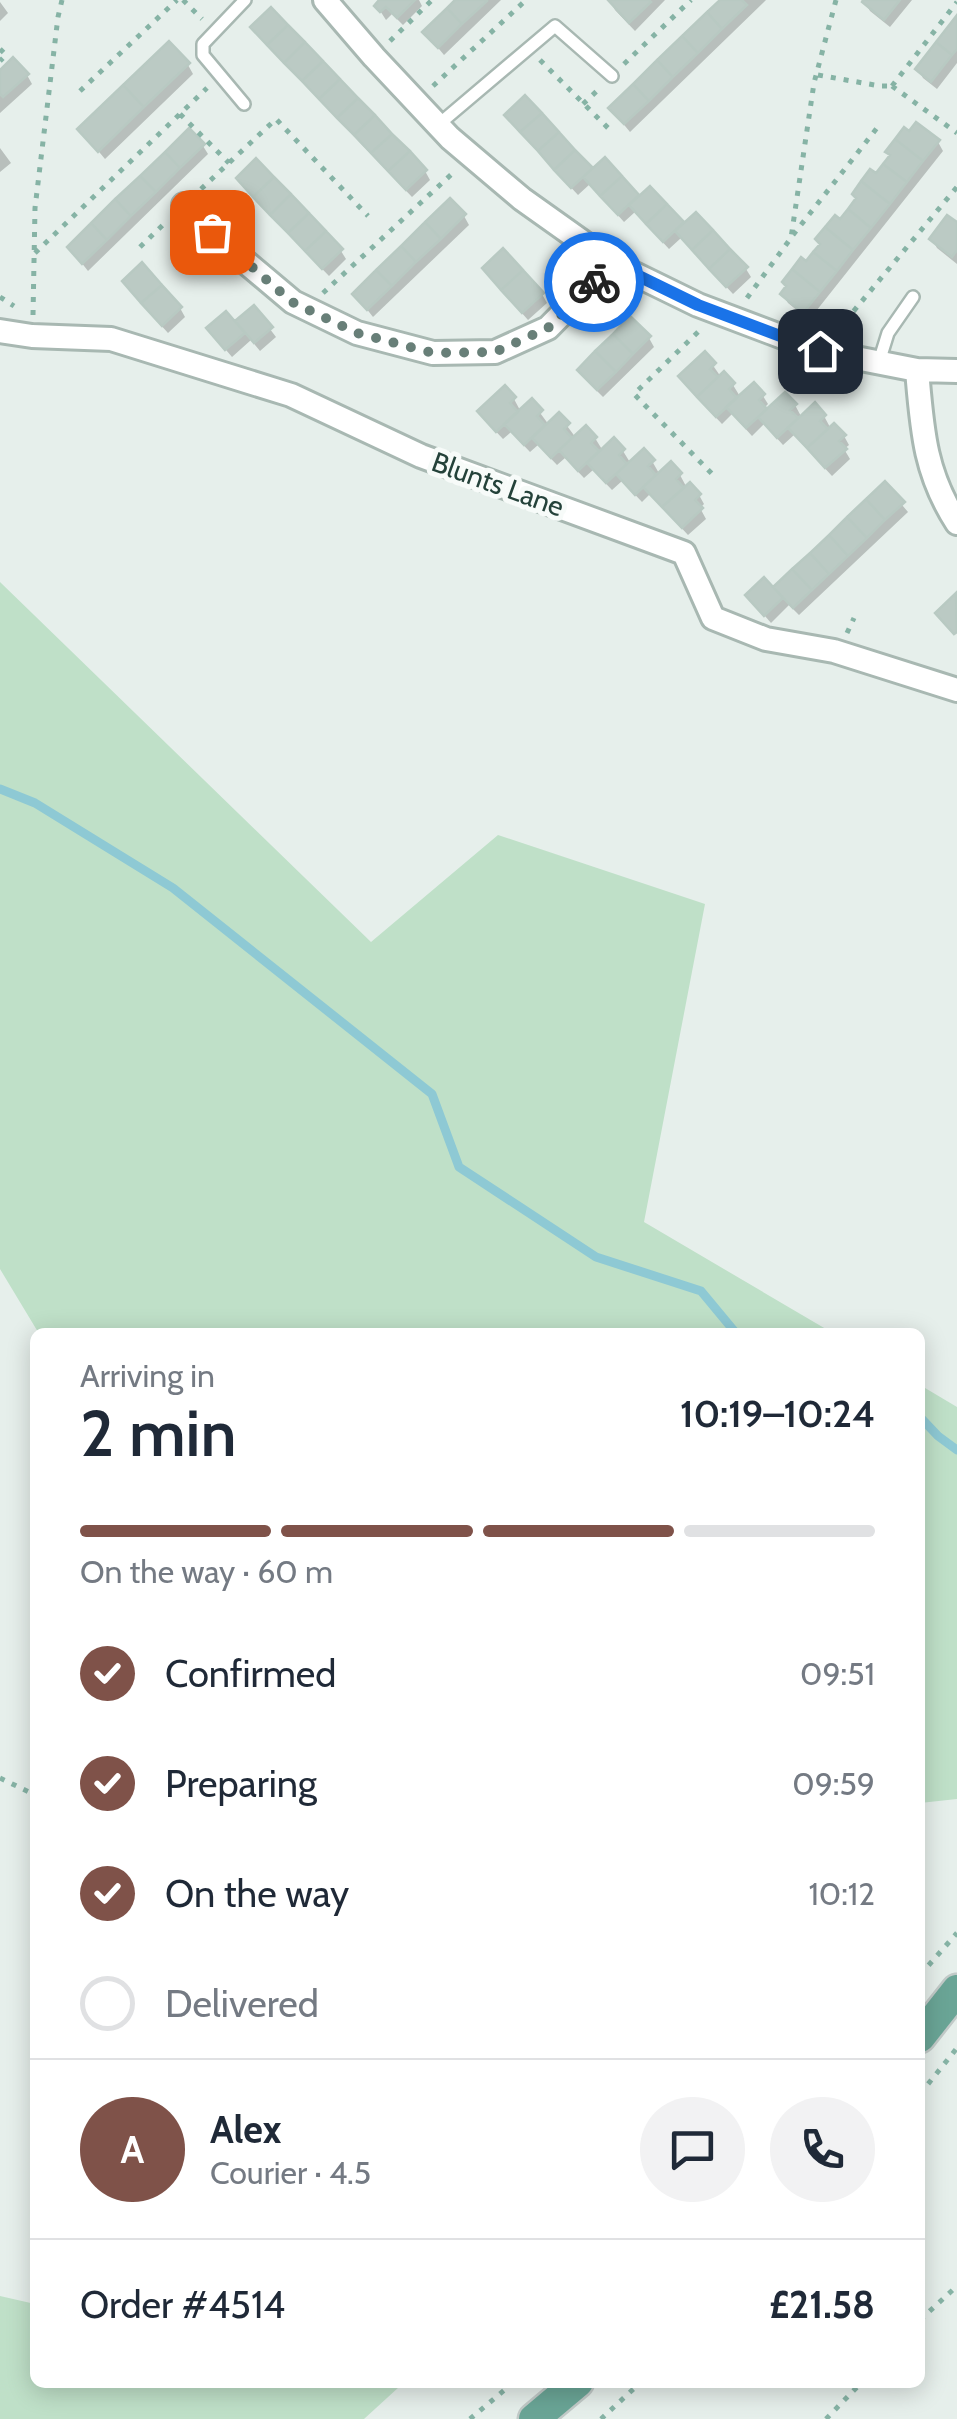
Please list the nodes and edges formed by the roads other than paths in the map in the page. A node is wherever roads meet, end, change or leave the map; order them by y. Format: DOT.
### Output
graph roads {
  1 [pos="245,0"];
  2 [pos="325,0"];
  3 [pos="612,76"];
  4 [pos="244,104"];
  5 [pos="438,125"];
  6 [pos="184,206"];
  7 [pos="612,263"];
  8 [pos="913,298"];
  9 [pos="0,331"];
  10 [pos="879,362"];
  11 [pos="917,370"];
  12 [pos="957,371"];
  13 [pos="957,523"];
  14 [pos="957,690"];
  15 [pos="957,1990"];
  16 [pos="925,2031"];
  17 [pos="571,2388"];
  18 [pos="534,2419"];
  1 -- 4 [label="lane"];
  2 -- 5 [label="street"];
  3 -- 5 [label="lane"];
  5 -- 7 [label="street"];
  6 -- 7 [label="street"];
  7 -- 10 [label="street"];
  8 -- 10 [label="lane"];
  9 -- 14 [label="street, Blunts Lane"];
  10 -- 11 [label="street"];
  11 -- 12 [label="street"];
  11 -- 13 [label="street"];
  15 -- 16 [label="main road"];
  17 -- 18 [label="main road"];
}
